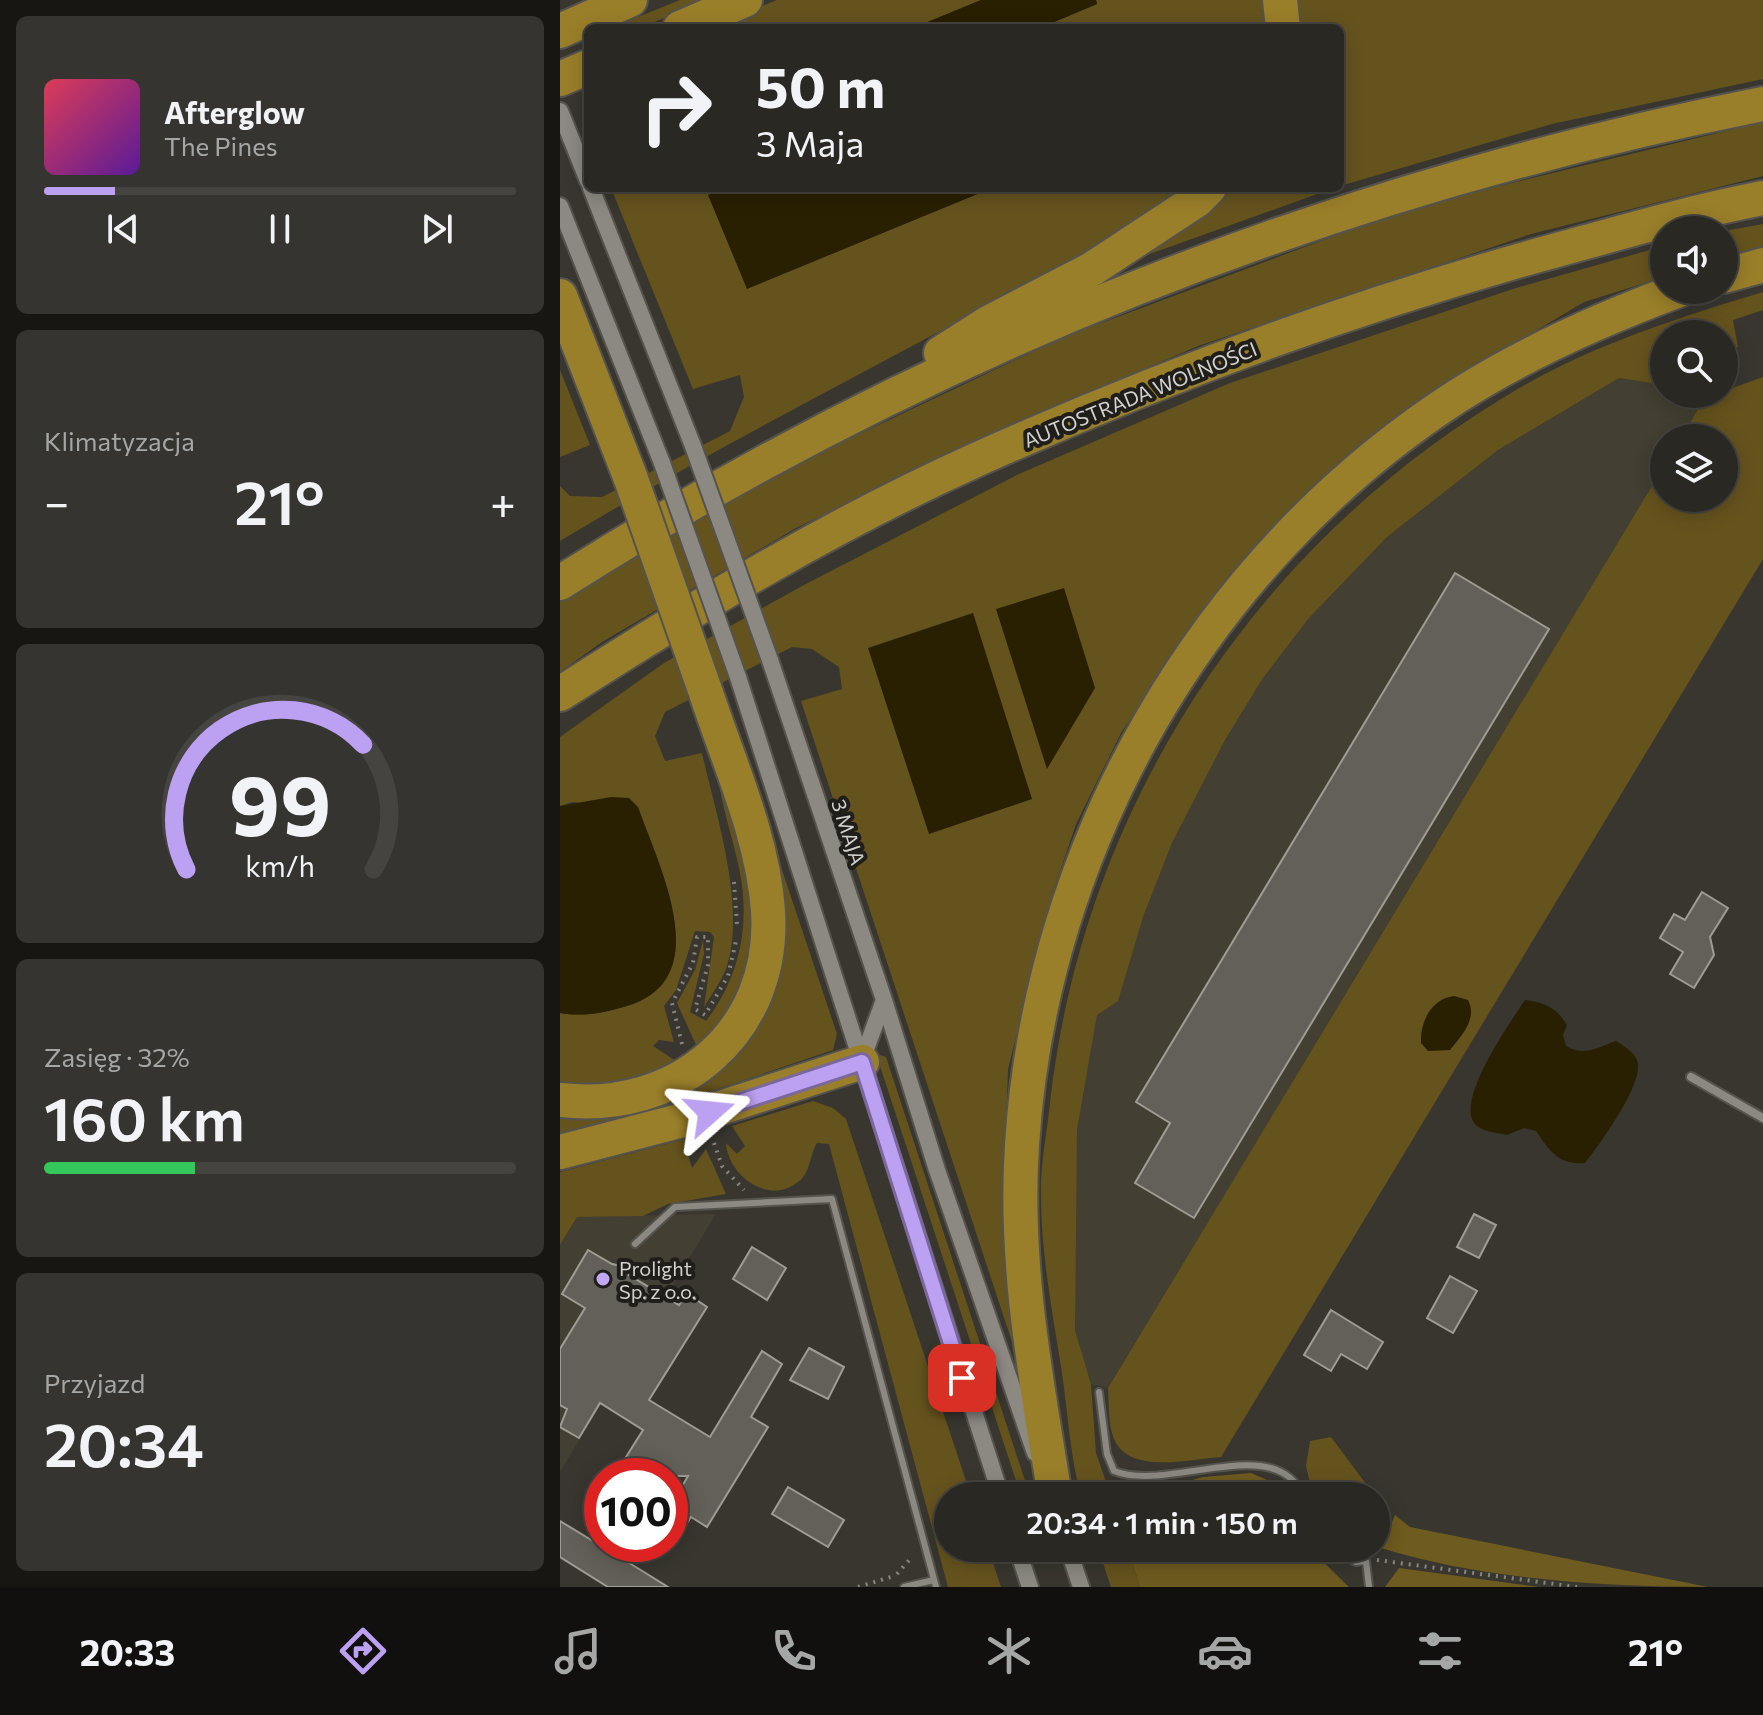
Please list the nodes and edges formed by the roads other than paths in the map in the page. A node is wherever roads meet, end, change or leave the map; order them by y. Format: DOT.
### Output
graph roads {
  1 [pos="630,0"];
  2 [pos="745,0"];
  3 [pos="1280,0"];
  4 [pos="689,24"];
  5 [pos="1283,24"];
  6 [pos="560,31"];
  7 [pos="584,69"];
  8 [pos="560,79"];
  9 [pos="1763,104"];
  10 [pos="560,111"];
  11 [pos="584,171"];
  12 [pos="593,192"];
  13 [pos="1205,192"];
  14 [pos="1763,198"];
  15 [pos="560,206"];
  16 [pos="1763,265"];
  17 [pos="1738,272"];
  18 [pos="560,296"];
  19 [pos="1650,301"];
  20 [pos="818,431"];
  21 [pos="560,583"];
  22 [pos="560,694"];
  23 [pos="884,1000"];
  24 [pos="862,1062"];
  25 [pos="1691,1077"];
  26 [pos="560,1100"];
  27 [pos="1763,1118"];
  28 [pos="560,1152"];
  29 [pos="635,1244"];
  30 [pos="1099,1392"];
  31 [pos="996,1482"];
  32 [pos="1048,1482"];
  33 [pos="1051,1482"];
  34 [pos="1296,1482"];
  35 [pos="1022,1562"];
  36 [pos="1073,1562"];
  37 [pos="1366,1562"];
  38 [pos="935,1583"];
  39 [pos="904,1587"];
  40 [pos="1030,1587"];
  41 [pos="1081,1587"];
  42 [pos="1369,1587"];
  1 -- 6 [label="highway"];
  2 -- 4 [label="highway"];
  3 -- 5 [label="highway"];
  7 -- 8 [label="highway"];
  9 -- 20 [label="highway"];
  10 -- 11 [label="main road"];
  12 -- 23 [label="main road, 3 MAJA, bridge"];
  13 -- 20 [label="highway"];
  14 -- 22 [label="highway, AUTOSTRADA WOLNOŚCI"];
  15 -- 24 [label="main road, bridge"];
  16 -- 17 [label="highway"];
  18 -- 26 [label="highway, bridge"];
  19 -- 33 [label="highway"];
  20 -- 21 [label="highway"];
  23 -- 24 [label="main road"];
  23 -- 32 [label="main road, 3 MAJA"];
  24 -- 28 [label="highway"];
  24 -- 31 [label="main road"];
  25 -- 27 [label="street"];
  29 -- 38 [label="lane"];
  30 -- 34 [label="lane"];
  35 -- 40 [label="main road"];
  36 -- 41 [label="main road"];
  37 -- 42 [label="lane"];
  38 -- 39 [label="lane"];
}
